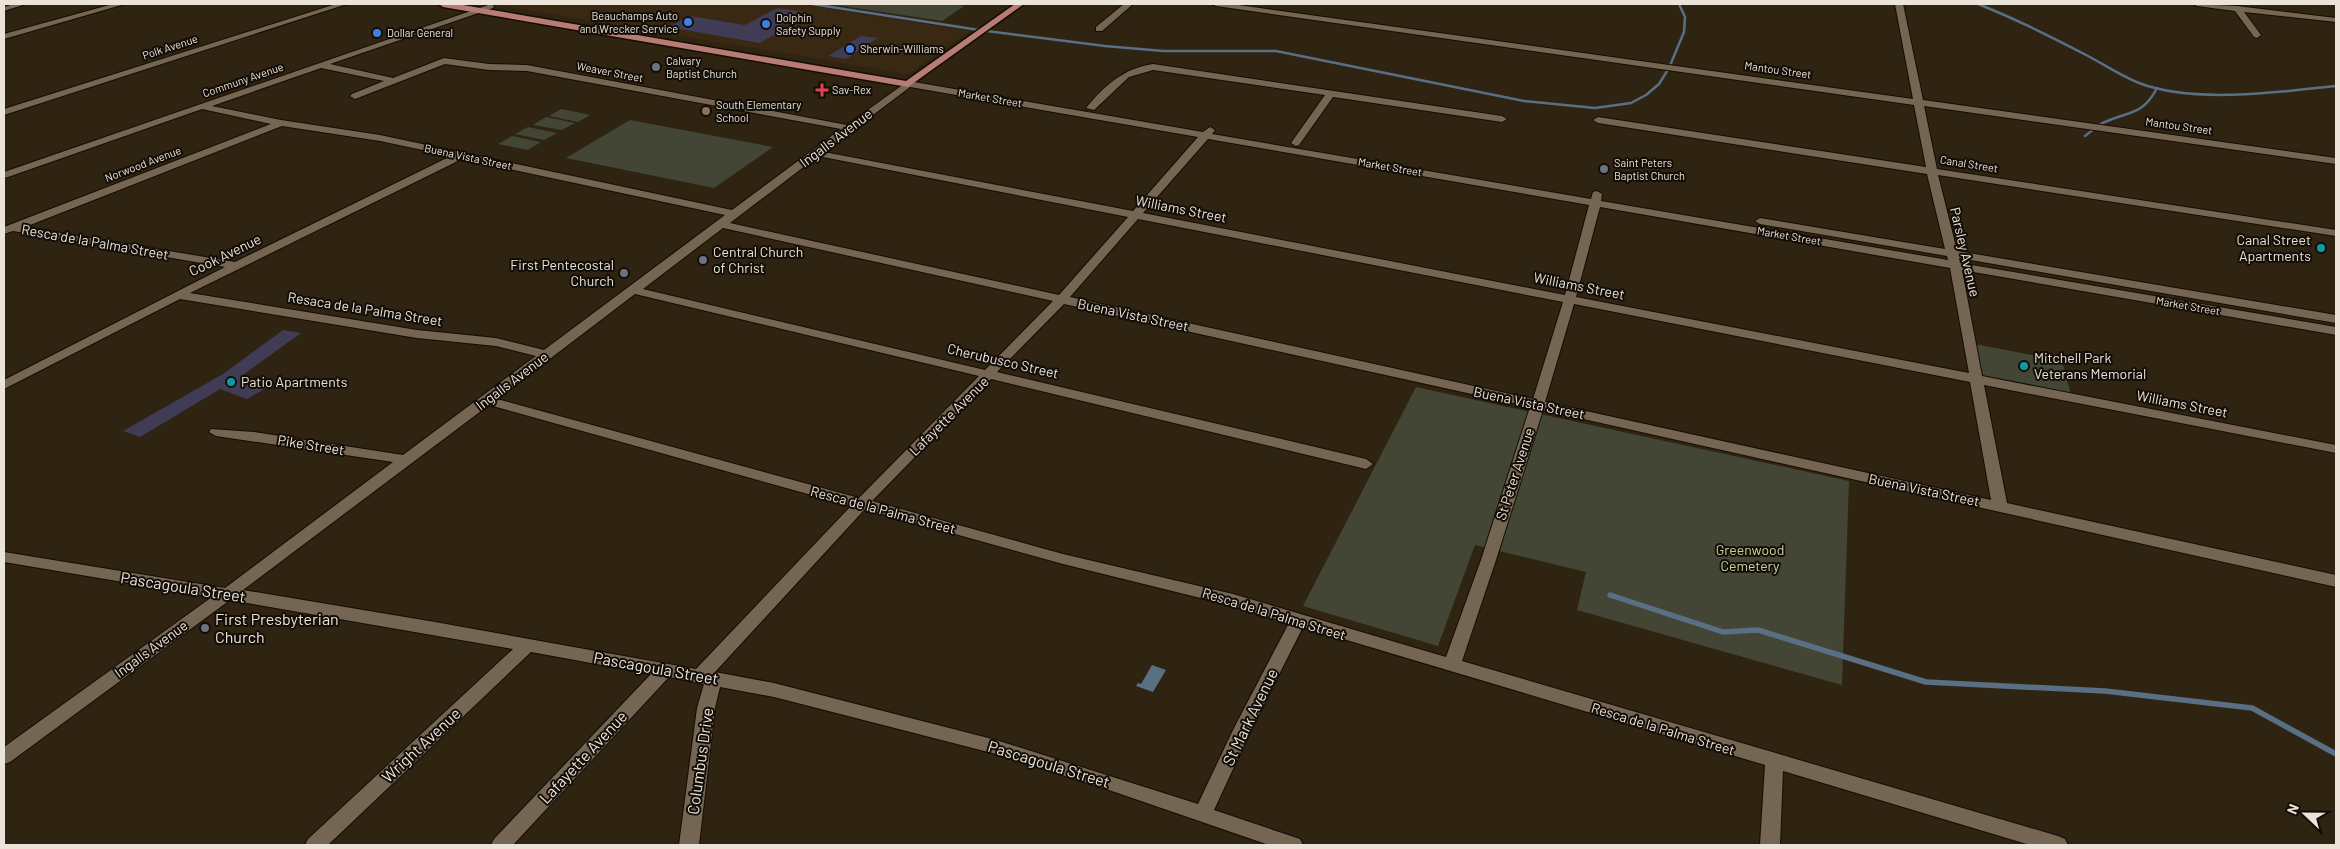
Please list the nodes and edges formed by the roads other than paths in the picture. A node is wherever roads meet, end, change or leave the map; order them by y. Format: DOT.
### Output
graph roads {
  1 [pos="22,4"];
  2 [pos="121,4"];
  3 [pos="342,4"];
  4 [pos="443,4"];
  5 [pos="1020,4"];
  6 [pos="1129,4"];
  7 [pos="1216,4"];
  8 [pos="1899,4"];
  9 [pos="2197,4"];
  10 [pos="478,7"];
  11 [pos="2235,7"];
  12 [pos="4,9"];
  13 [pos="2336,20"];
  14 [pos="1099,29"];
  15 [pos="2256,33"];
  16 [pos="4,37"];
  17 [pos="321,65"];
  18 [pos="396,81"];
  19 [pos="912,81"];
  20 [pos="1332,93"];
  21 [pos="355,96"];
  22 [pos="1918,102"];
  23 [pos="200,106"];
  24 [pos="1090,108"];
  25 [pos="4,112"];
  26 [pos="1502,119"];
  27 [pos="1598,120"];
  28 [pos="281,123"];
  29 [pos="849,128"];
  30 [pos="1208,132"];
  31 [pos="1296,143"];
  32 [pos="816,153"];
  33 [pos="461,155"];
  34 [pos="2336,161"];
  35 [pos="1932,171"];
  36 [pos="4,175"];
  37 [pos="1597,198"];
  38 [pos="734,214"];
  39 [pos="1135,215"];
  40 [pos="721,224"];
  41 [pos="9,229"];
  42 [pos="2336,233"];
  43 [pos="1951,253"];
  44 [pos="1955,265"];
  45 [pos="236,266"];
  46 [pos="633,290"];
  47 [pos="178,295"];
  48 [pos="1062,299"];
  49 [pos="1569,300"];
  50 [pos="2336,319"];
  51 [pos="2336,331"];
  52 [pos="547,354"];
  53 [pos="990,374"];
  54 [pos="1976,379"];
  55 [pos="4,385"];
  56 [pos="486,400"];
  57 [pos="1537,404"];
  58 [pos="216,432"];
  59 [pos="2336,449"];
  60 [pos="406,460"];
  61 [pos="1366,464"];
  62 [pos="861,504"];
  63 [pos="2000,507"];
  64 [pos="4,557"];
  65 [pos="2336,581"];
  66 [pos="227,594"];
  67 [pos="1298,621"];
  68 [pos="528,645"];
  69 [pos="1452,665"];
  70 [pos="666,669"];
  71 [pos="707,676"];
  72 [pos="4,757"];
  73 [pos="1774,762"];
  74 [pos="1203,813"];
  75 [pos="314,845"];
  76 [pos="500,845"];
  77 [pos="689,845"];
  78 [pos="1292,845"];
  79 [pos="1770,845"];
  80 [pos="2058,845"];
  1 -- 12 [label="street"];
  2 -- 16 [label="street"];
  3 -- 25 [label="street, Polk Avenue"];
  4 -- 10 [label="main road, Market Street"];
  5 -- 19 [label="main road, Ingalls Avenue"];
  6 -- 14 [label="street"];
  7 -- 22 [label="street, Mantou Street"];
  8 -- 22 [label="street, Parsley Avenue"];
  9 -- 11 [label="street"];
  10 -- 17 [label="street, Communy Avenue"];
  10 -- 19 [label="main road, Market Street"];
  10 -- 19 [label="main road, Market Street"];
  11 -- 13 [label="street"];
  11 -- 15 [label="street"];
  17 -- 18 [label="street"];
  17 -- 23 [label="street, Communy Avenue"];
  18 -- 21 [label="street"];
  18 -- 29 [label="street, Weaver Street"];
  19 -- 24 [label="street, Market Street"];
  19 -- 29 [label="street, Ingalls Avenue"];
  19 -- 30 [label="street, Market Street"];
  20 -- 24 [label="street"];
  20 -- 26 [label="street"];
  20 -- 31 [label="street"];
  22 -- 34 [label="street, Mantou Street"];
  22 -- 35 [label="street, Parsley Avenue"];
  23 -- 28 [label="street, Buena Vista Street"];
  23 -- 36 [label="street, Communy Avenue"];
  24 -- 30 [label="street, Market Street"];
  27 -- 35 [label="street, Canal Street"];
  28 -- 33 [label="street, Buena Vista Street"];
  28 -- 41 [label="street, Norwood Avenue"];
  29 -- 32 [label="street, Ingalls Avenue"];
  30 -- 31 [label="street, Market Street"];
  30 -- 37 [label="street, Market Street"];
  30 -- 39 [label="street, Lafayette Avenue"];
  31 -- 37 [label="street, Market Street"];
  32 -- 38 [label="street, Ingalls Avenue"];
  32 -- 39 [label="street, Williams Street"];
  33 -- 38 [label="street, Buena Vista Street"];
  33 -- 45 [label="street, Cook Avenue"];
  35 -- 42 [label="street, Canal Street"];
  35 -- 43 [label="street, Parsley Avenue"];
  37 -- 43 [label="street, Market Street"];
  37 -- 44 [label="street, Market Street"];
  37 -- 49 [label="street, St Peter Avenue"];
  38 -- 40 [label="street, Ingalls Avenue"];
  39 -- 48 [label="street, Lafayette Avenue"];
  39 -- 49 [label="street, Williams Street"];
  40 -- 46 [label="street, Ingalls Avenue"];
  40 -- 48 [label="street, Buena Vista Street"];
  41 -- 45 [label="street, Resca de la Palma Street"];
  43 -- 44 [label="street, Parsley Avenue"];
  43 -- 50 [label="street, Market Street"];
  44 -- 51 [label="street, Market Street"];
  44 -- 54 [label="street, Parsley Avenue"];
  45 -- 47 [label="street, Cook Avenue"];
  46 -- 52 [label="street, Ingalls Avenue"];
  46 -- 53 [label="street, Cherubusco Street"];
  47 -- 52 [label="street, Resaca de la Palma Street"];
  47 -- 55 [label="street, Cook Avenue"];
  48 -- 53 [label="street, Lafayette Avenue"];
  48 -- 57 [label="street, Buena Vista Street"];
  49 -- 54 [label="street, Williams Street"];
  49 -- 57 [label="street, St Peter Avenue"];
  52 -- 56 [label="street, Ingalls Avenue"];
  53 -- 61 [label="street, Cherubusco Street"];
  53 -- 62 [label="street, Lafayette Avenue"];
  54 -- 59 [label="street, Williams Street"];
  54 -- 63 [label="street, Parsley Avenue"];
  56 -- 60 [label="street, Ingalls Avenue"];
  56 -- 62 [label="street, Resca de la Palma Street"];
  57 -- 63 [label="street, Buena Vista Street"];
  57 -- 69 [label="street, St Peter Avenue"];
  58 -- 60 [label="street, Pike Street"];
  60 -- 66 [label="street, Ingalls Avenue"];
  62 -- 67 [label="street, Resca de la Palma Street"];
  62 -- 71 [label="street, Lafayette Avenue"];
  63 -- 65 [label="street, Buena Vista Street"];
  64 -- 66 [label="street, Pascagoula Street"];
  66 -- 68 [label="street, Pascagoula Street"];
  66 -- 72 [label="street, Ingalls Avenue"];
  67 -- 69 [label="street, Resca de la Palma Street"];
  67 -- 74 [label="street, St Mark Avenue"];
  68 -- 70 [label="street, Pascagoula Street"];
  68 -- 75 [label="street, Wright Avenue"];
  69 -- 73 [label="street, Resca de la Palma Street"];
  70 -- 71 [label="street, Pascagoula Street"];
  70 -- 76 [label="street, Lafayette Avenue"];
  71 -- 74 [label="street, Pascagoula Street"];
  71 -- 77 [label="street, Columbus Drive"];
  73 -- 79 [label="street"];
  73 -- 80 [label="street, Resca de la Palma Street"];
  74 -- 78 [label="street, Pascagoula Street"];
}
